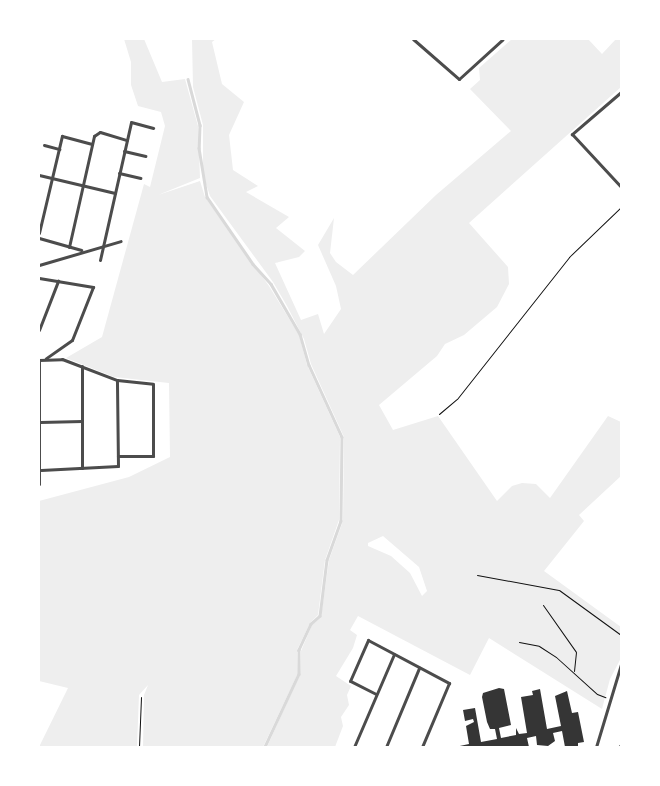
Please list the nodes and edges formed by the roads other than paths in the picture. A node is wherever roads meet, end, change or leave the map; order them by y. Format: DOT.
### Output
graph roads {
  1 [pos="412,39"];
  2 [pos="503,39"];
  3 [pos="621,92"];
  4 [pos="153,128"];
  5 [pos="127,140"];
  6 [pos="92,144"];
  7 [pos="44,145"];
  8 [pos="59,149"];
  9 [pos="124,151"];
  10 [pos="145,156"];
  11 [pos="119,173"];
  12 [pos="40,175"];
  13 [pos="52,178"];
  14 [pos="140,178"];
  15 [pos="83,185"];
  16 [pos="621,187"];
  17 [pos="115,193"];
  18 [pos="39,234"];
  19 [pos="39,238"];
  20 [pos="121,241"];
  21 [pos="103,245"];
  22 [pos="70,247"];
  23 [pos="82,250"];
  24 [pos="100,260"];
  25 [pos="39,265"];
  26 [pos="39,278"];
  27 [pos="58,281"];
  28 [pos="39,330"];
  29 [pos="46,359"];
  30 [pos="39,360"];
  31 [pos="82,366"];
  32 [pos="117,380"];
  33 [pos="39,422"];
  34 [pos="82,422"];
  35 [pos="118,456"];
  36 [pos="82,468"];
  37 [pos="41,470"];
  38 [pos="39,484"];
  39 [pos="394,654"];
  40 [pos="621,664"];
  41 [pos="419,668"];
  42 [pos="376,694"];
  43 [pos="354,747"];
  44 [pos="386,747"];
  45 [pos="422,747"];
  46 [pos="596,747"];
  1 -- 2 [label="street"];
  3 -- 16 [label="street"];
  4 -- 5 [label="street"];
  5 -- 6 [label="street"];
  5 -- 9 [label="street"];
  6 -- 8 [label="street"];
  6 -- 15 [label="street"];
  7 -- 8 [label="street"];
  8 -- 13 [label="street"];
  9 -- 10 [label="street"];
  9 -- 11 [label="street"];
  11 -- 14 [label="street"];
  11 -- 17 [label="street"];
  12 -- 13 [label="street"];
  13 -- 15 [label="street"];
  13 -- 18 [label="street"];
  15 -- 17 [label="street"];
  15 -- 22 [label="street"];
  17 -- 21 [label="street"];
  19 -- 22 [label="street"];
  20 -- 21 [label="street"];
  21 -- 23 [label="street"];
  21 -- 24 [label="street"];
  22 -- 23 [label="street"];
  23 -- 25 [label="street"];
  26 -- 27 [label="street"];
  27 -- 28 [label="street"];
  27 -- 29 [label="street"];
  29 -- 30 [label="street"];
  29 -- 31 [label="street"];
  30 -- 33 [label="street"];
  31 -- 32 [label="street"];
  31 -- 34 [label="street"];
  32 -- 35 [label="street"];
  32 -- 35 [label="street"];
  33 -- 34 [label="street"];
  33 -- 37 [label="street"];
  34 -- 36 [label="street"];
  35 -- 36 [label="street"];
  36 -- 37 [label="street"];
  37 -- 38 [label="street"];
  39 -- 41 [label="street"];
  39 -- 42 [label="street"];
  39 -- 42 [label="street"];
  40 -- 46 [label="street"];
  41 -- 44 [label="street"];
  41 -- 45 [label="street"];
  42 -- 43 [label="street"];
}
